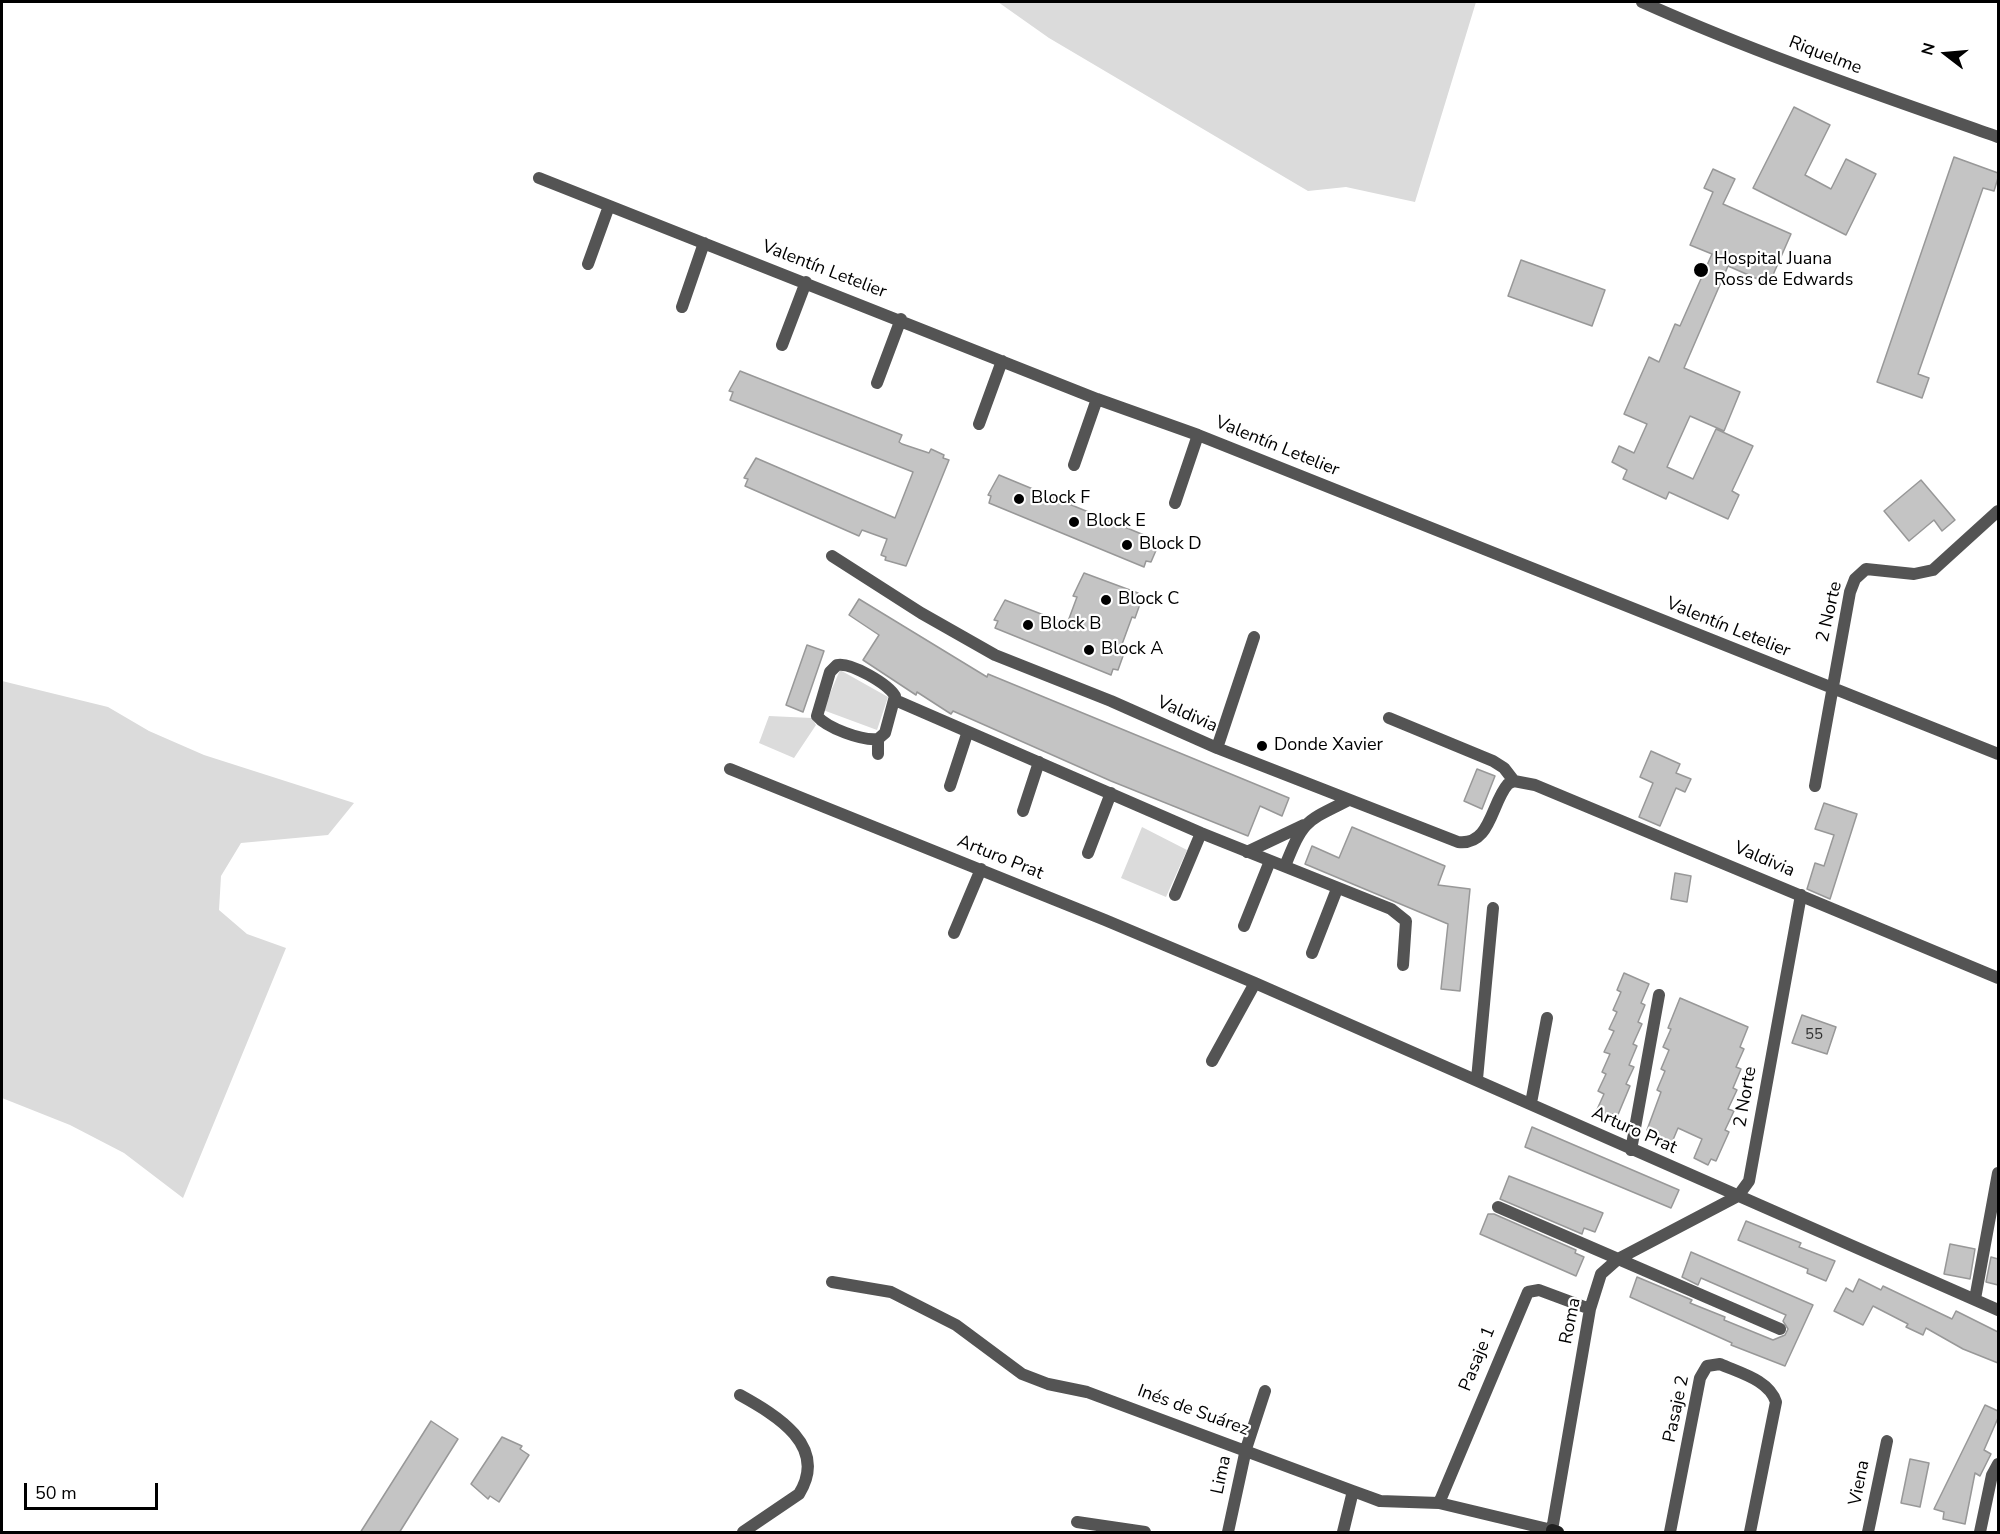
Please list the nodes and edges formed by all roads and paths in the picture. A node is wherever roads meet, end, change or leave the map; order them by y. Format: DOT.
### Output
graph roads {
  1 [pos="1642,2"];
  2 [pos="1998,136"];
  3 [pos="539,178"];
  4 [pos="609,206"];
  5 [pos="704,243"];
  6 [pos="588,264"];
  7 [pos="806,282"];
  8 [pos="682,307"];
  9 [pos="901,320"];
  10 [pos="782,345"];
  11 [pos="1002,361"];
  12 [pos="877,383"];
  13 [pos="1097,399"];
  14 [pos="979,424"];
  15 [pos="1198,435"];
  16 [pos="1074,465"];
  17 [pos="1175,503"];
  18 [pos="1998,511"];
  19 [pos="832,556"];
  20 [pos="1254,637"];
  21 [pos="1832,689"];
  22 [pos="895,700"];
  23 [pos="1389,718"];
  24 [pos="967,734"];
  25 [pos="878,739"];
  26 [pos="1217,748"];
  27 [pos="878,754"];
  28 [pos="1998,754"];
  29 [pos="1039,762"];
  30 [pos="730,770"];
  31 [pos="1514,781"];
  32 [pos="950,786"];
  33 [pos="1815,786"];
  34 [pos="1111,794"];
  35 [pos="1349,800"];
  36 [pos="1023,812"];
  37 [pos="1304,825"];
  38 [pos="1201,833"];
  39 [pos="1247,852"];
  40 [pos="1088,853"];
  41 [pos="1270,861"];
  42 [pos="1285,866"];
  43 [pos="981,869"];
  44 [pos="1338,889"];
  45 [pos="1801,895"];
  46 [pos="1175,896"];
  47 [pos="1493,908"];
  48 [pos="1244,926"];
  49 [pos="954,933"];
  50 [pos="1312,952"];
  51 [pos="1403,965"];
  52 [pos="1998,978"];
  53 [pos="1255,983"];
  54 [pos="1659,995"];
  55 [pos="1547,1018"];
  56 [pos="1212,1061"];
  57 [pos="1477,1079"];
  58 [pos="1531,1102"];
  59 [pos="1631,1150"];
  60 [pos="1998,1173"];
  61 [pos="1738,1196"];
  62 [pos="1498,1207"];
  63 [pos="1618,1259"];
  64 [pos="832,1282"];
  65 [pos="1975,1299"];
  66 [pos="1590,1309"];
  67 [pos="1998,1310"];
  68 [pos="1780,1329"];
  69 [pos="1264,1390"];
  70 [pos="740,1395"];
  71 [pos="1887,1442"];
  72 [pos="1246,1449"];
  73 [pos="1998,1464"];
  74 [pos="1353,1491"];
  75 [pos="1439,1503"];
  76 [pos="1077,1522"];
  77 [pos="1554,1532"];
  78 [pos="743,1533"];
  79 [pos="1145,1533"];
  80 [pos="1228,1533"];
  81 [pos="1343,1533"];
  82 [pos="1670,1533"];
  83 [pos="1750,1533"];
  84 [pos="1868,1533"];
  85 [pos="1980,1533"];
  1 -- 2 [label="street, Riquelme"];
  3 -- 4 [label="street, Valentín Letelier"];
  4 -- 5 [label="street, Valentín Letelier"];
  4 -- 6 [label="street"];
  5 -- 7 [label="street, Valentín Letelier"];
  5 -- 8 [label="street"];
  7 -- 9 [label="street, Valentín Letelier"];
  7 -- 10 [label="street"];
  9 -- 11 [label="street, Valentín Letelier"];
  9 -- 12 [label="street"];
  11 -- 13 [label="street, Valentín Letelier"];
  11 -- 14 [label="street"];
  13 -- 15 [label="street, Valentín Letelier"];
  13 -- 16 [label="street"];
  15 -- 17 [label="street"];
  15 -- 21 [label="street, Valentín Letelier"];
  18 -- 21 [label="street, 2 Norte"];
  19 -- 26 [label="street, Valdivia"];
  20 -- 26 [label="street"];
  21 -- 28 [label="street, Valentín Letelier"];
  21 -- 33 [label="street, 2 Norte"];
  22 -- 24 [label="street"];
  22 -- 25 [label="street"];
  22 -- 25 [label="street"];
  23 -- 31 [label="street, Valdivia"];
  24 -- 29 [label="street"];
  24 -- 32 [label="street"];
  25 -- 27 [label="street"];
  26 -- 35 [label="street, Valdivia"];
  29 -- 34 [label="street"];
  29 -- 36 [label="street"];
  30 -- 43 [label="street, Arturo Prat"];
  31 -- 35 [label="street, Valdivia"];
  31 -- 45 [label="street, Valdivia"];
  34 -- 38 [label="street"];
  34 -- 40 [label="street"];
  35 -- 37 [label="street"];
  37 -- 39 [label="street"];
  37 -- 42 [label="street"];
  38 -- 39 [label="street"];
  38 -- 46 [label="street"];
  39 -- 41 [label="street"];
  41 -- 42 [label="street"];
  41 -- 48 [label="street"];
  42 -- 44 [label="street"];
  43 -- 49 [label="street"];
  43 -- 53 [label="street, Arturo Prat"];
  44 -- 50 [label="street"];
  44 -- 51 [label="street"];
  45 -- 52 [label="street, Valdivia"];
  45 -- 61 [label="street, 2 Norte"];
  47 -- 57 [label="street"];
  53 -- 56 [label="street"];
  53 -- 57 [label="street, Arturo Prat"];
  54 -- 59 [label="street"];
  55 -- 58 [label="street"];
  57 -- 58 [label="street, Arturo Prat"];
  58 -- 59 [label="street, Arturo Prat"];
  59 -- 61 [label="street, Arturo Prat"];
  60 -- 65 [label="street"];
  61 -- 63 [label="street, Roma"];
  61 -- 65 [label="street, Arturo Prat"];
  62 -- 63 [label="street"];
  63 -- 66 [label="street, Roma"];
  63 -- 68 [label="street"];
  64 -- 72 [label="street, Inés de Suárez"];
  65 -- 67 [label="street, Arturo Prat"];
  66 -- 75 [label="street, Pasaje 1"];
  66 -- 77 [label="street, Roma"];
  69 -- 72 [label="street, Lima"];
  70 -- 78 [label="street"];
  71 -- 84 [label="street, Viena"];
  72 -- 74 [label="street, Inés de Suárez"];
  72 -- 80 [label="street, Lima"];
  73 -- 85 [label="street"];
  74 -- 75 [label="street, Inés de Suárez"];
  74 -- 81 [label="street"];
  75 -- 77 [label="street, Inés de Suárez"];
  76 -- 79 [label="street"];
  82 -- 83 [label="street, Pasaje 2"];
}
